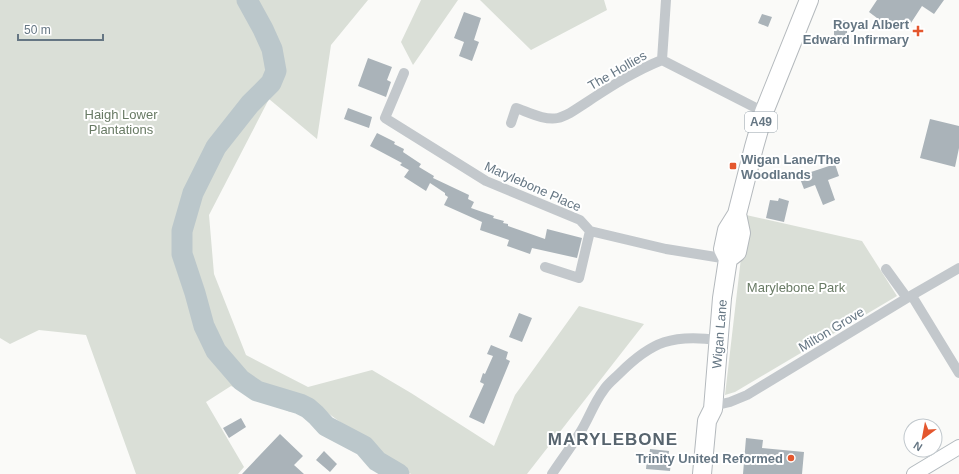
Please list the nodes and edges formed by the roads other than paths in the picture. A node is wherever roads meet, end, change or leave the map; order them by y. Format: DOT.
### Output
graph roads {
  1 [pos="666,0"];
  2 [pos="808,0"];
  3 [pos="662,60"];
  4 [pos="404,73"];
  5 [pos="764,112"];
  6 [pos="511,123"];
  7 [pos="590,230"];
  8 [pos="728,260"];
  9 [pos="545,267"];
  10 [pos="959,268"];
  11 [pos="886,269"];
  12 [pos="909,297"];
  13 [pos="718,340"];
  14 [pos="959,373"];
  15 [pos="713,407"];
  16 [pos="959,447"];
  17 [pos="552,474"];
  18 [pos="702,474"];
  19 [pos="714,474"];
  20 [pos="914,474"];
  1 -- 3 [label="street"];
  2 -- 5 [label="highway, Wigan Lane / A49"];
  3 -- 5 [label="street, The Hollies"];
  3 -- 6 [label="street, The Hollies"];
  4 -- 7 [label="street, Marylebone Place"];
  5 -- 8 [label="highway, Wigan Lane / A49"];
  7 -- 8 [label="street, Marylebone Place"];
  7 -- 9 [label="street"];
  8 -- 13 [label="highway, Wigan Lane / A49"];
  10 -- 12 [label="street, Milton Grove"];
  11 -- 12 [label="street"];
  12 -- 14 [label="street"];
  12 -- 15 [label="street, Milton Grove"];
  13 -- 15 [label="highway, Wigan Lane / A49"];
  13 -- 17 [label="street"];
  15 -- 18 [label="highway, Wigan Lane / A49"];
  15 -- 19 [label="highway, Wigan Lane / A49"];
  16 -- 20 [label="main road"];
}
